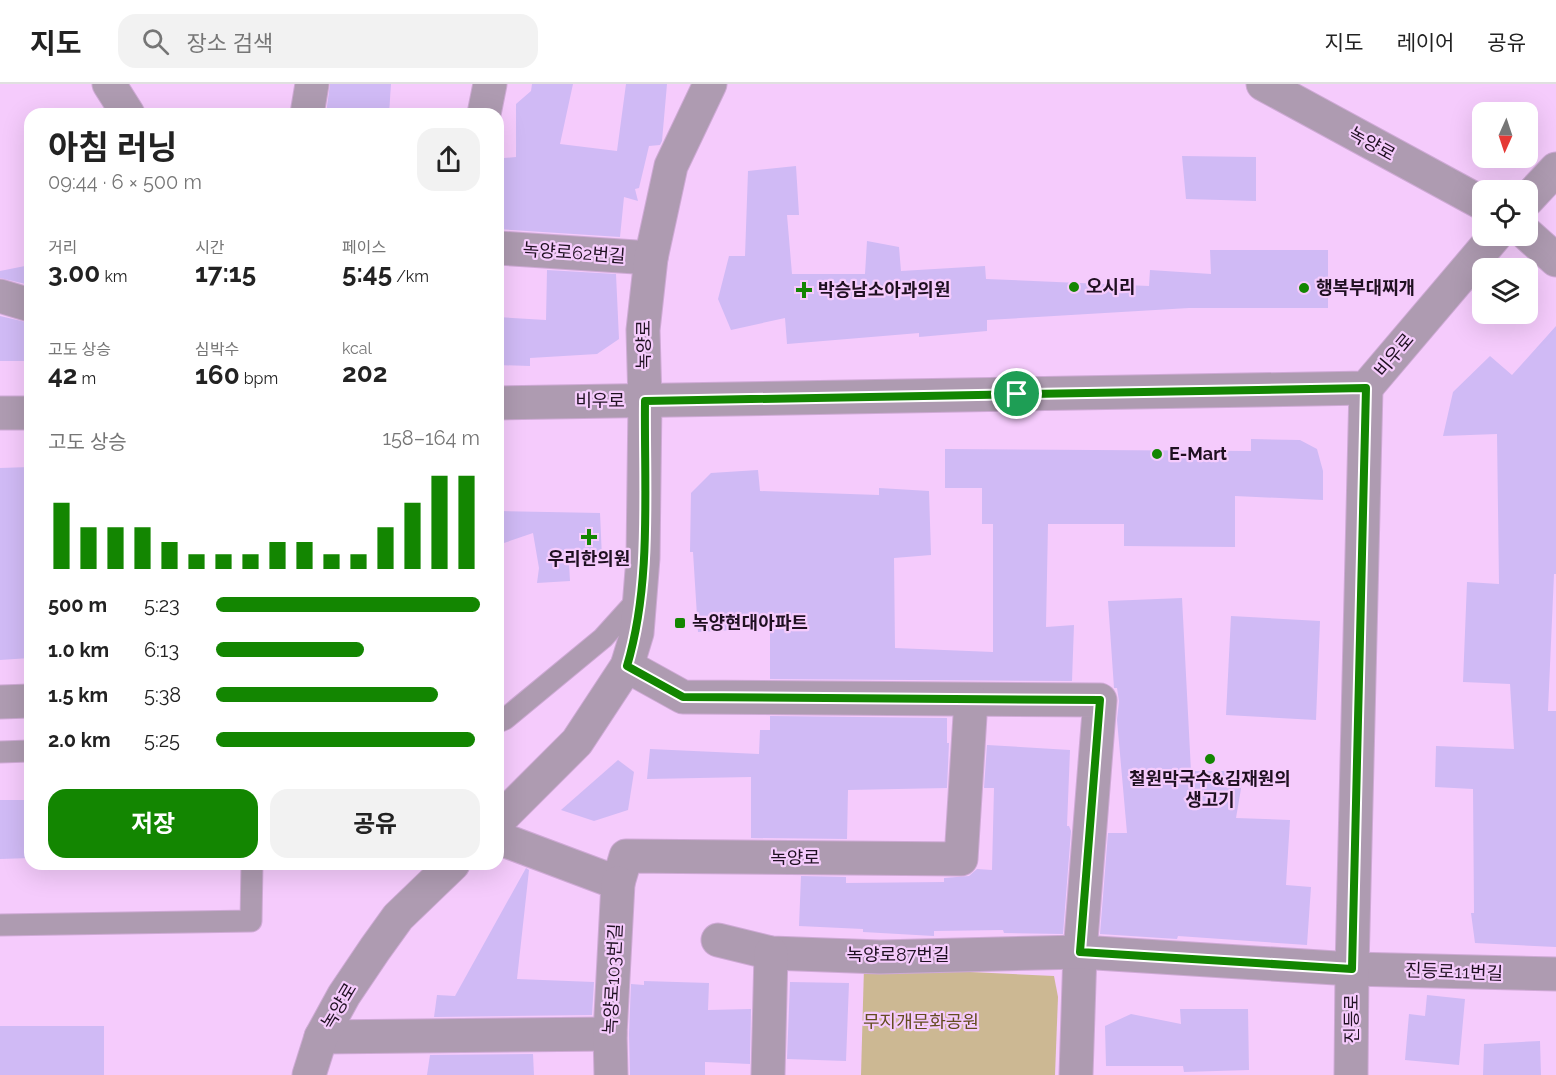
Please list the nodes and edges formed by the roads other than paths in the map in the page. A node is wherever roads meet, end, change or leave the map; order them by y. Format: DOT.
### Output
graph roads {
  1 [pos="109,84"];
  2 [pos="312,84"];
  3 [pos="490,84"];
  4 [pos="710,84"];
  5 [pos="1263,84"];
  6 [pos="124,108"];
  7 [pos="308,108"];
  8 [pos="485,108"];
  9 [pos="1556,170"];
  10 [pos="1538,189"];
  11 [pos="1472,198"];
  12 [pos="1538,244"];
  13 [pos="1487,246"];
  14 [pos="504,248"];
  15 [pos="651,258"];
  16 [pos="1556,260"];
  17 [pos="0,296"];
  18 [pos="24,303"];
  19 [pos="1366,388"];
  20 [pos="645,401"];
  21 [pos="504,403"];
  22 [pos="0,413"];
  23 [pos="24,413"];
  24 [pos="640,597"];
  25 [pos="627,666"];
  26 [pos="971,700"];
  27 [pos="24,701"];
  28 [pos="0,702"];
  29 [pos="504,719"];
  30 [pos="24,751"];
  31 [pos="0,752"];
  32 [pos="504,815"];
  33 [pos="504,840"];
  34 [pos="252,870"];
  35 [pos="447,870"];
  36 [pos="618,883"];
  37 [pos="0,925"];
  38 [pos="718,940"];
  39 [pos="1080,952"];
  40 [pos="771,953"];
  41 [pos="1352,969"];
  42 [pos="1556,974"];
  43 [pos="610,1034"];
  44 [pos="321,1037"];
  45 [pos="309,1075"];
  46 [pos="611,1075"];
  47 [pos="768,1075"];
  48 [pos="1076,1075"];
  49 [pos="1351,1075"];
  1 -- 6 [label="street"];
  2 -- 7 [label="street"];
  3 -- 8 [label="street"];
  4 -- 15 [label="street, 녹양로"];
  5 -- 11 [label="street, 녹양로"];
  9 -- 10 [label="street"];
  12 -- 16 [label="street"];
  13 -- 19 [label="street, 비우로"];
  14 -- 15 [label="street, 녹양로62번길"];
  15 -- 20 [label="street, 녹양로"];
  17 -- 18 [label="street"];
  19 -- 20 [label="street, 비우로"];
  19 -- 41 [label="street, 진등로"];
  20 -- 21 [label="street, 비우로"];
  20 -- 24 [label="street, 녹양로"];
  22 -- 23 [label="street"];
  24 -- 25 [label="street, 녹양로"];
  24 -- 29 [label="lane"];
  25 -- 26 [label="street"];
  25 -- 32 [label="street, 녹양로"];
  26 -- 36 [label="street, 녹양로"];
  26 -- 39 [label="street"];
  27 -- 28 [label="street"];
  30 -- 31 [label="lane"];
  33 -- 36 [label="street"];
  34 -- 37 [label="lane"];
  35 -- 44 [label="street, 녹양로"];
  36 -- 43 [label="street, 녹양로103번길"];
  38 -- 40 [label="street, 녹양로87번길"];
  39 -- 40 [label="street, 녹양로87번길"];
  39 -- 41 [label="street, 녹양로87번길"];
  39 -- 48 [label="street"];
  40 -- 47 [label="street"];
  41 -- 42 [label="street, 진등로11번길"];
  41 -- 49 [label="street, 진등로"];
  43 -- 44 [label="street"];
  43 -- 46 [label="street, 녹양로103번길"];
  44 -- 45 [label="street, 녹양로"];
}
